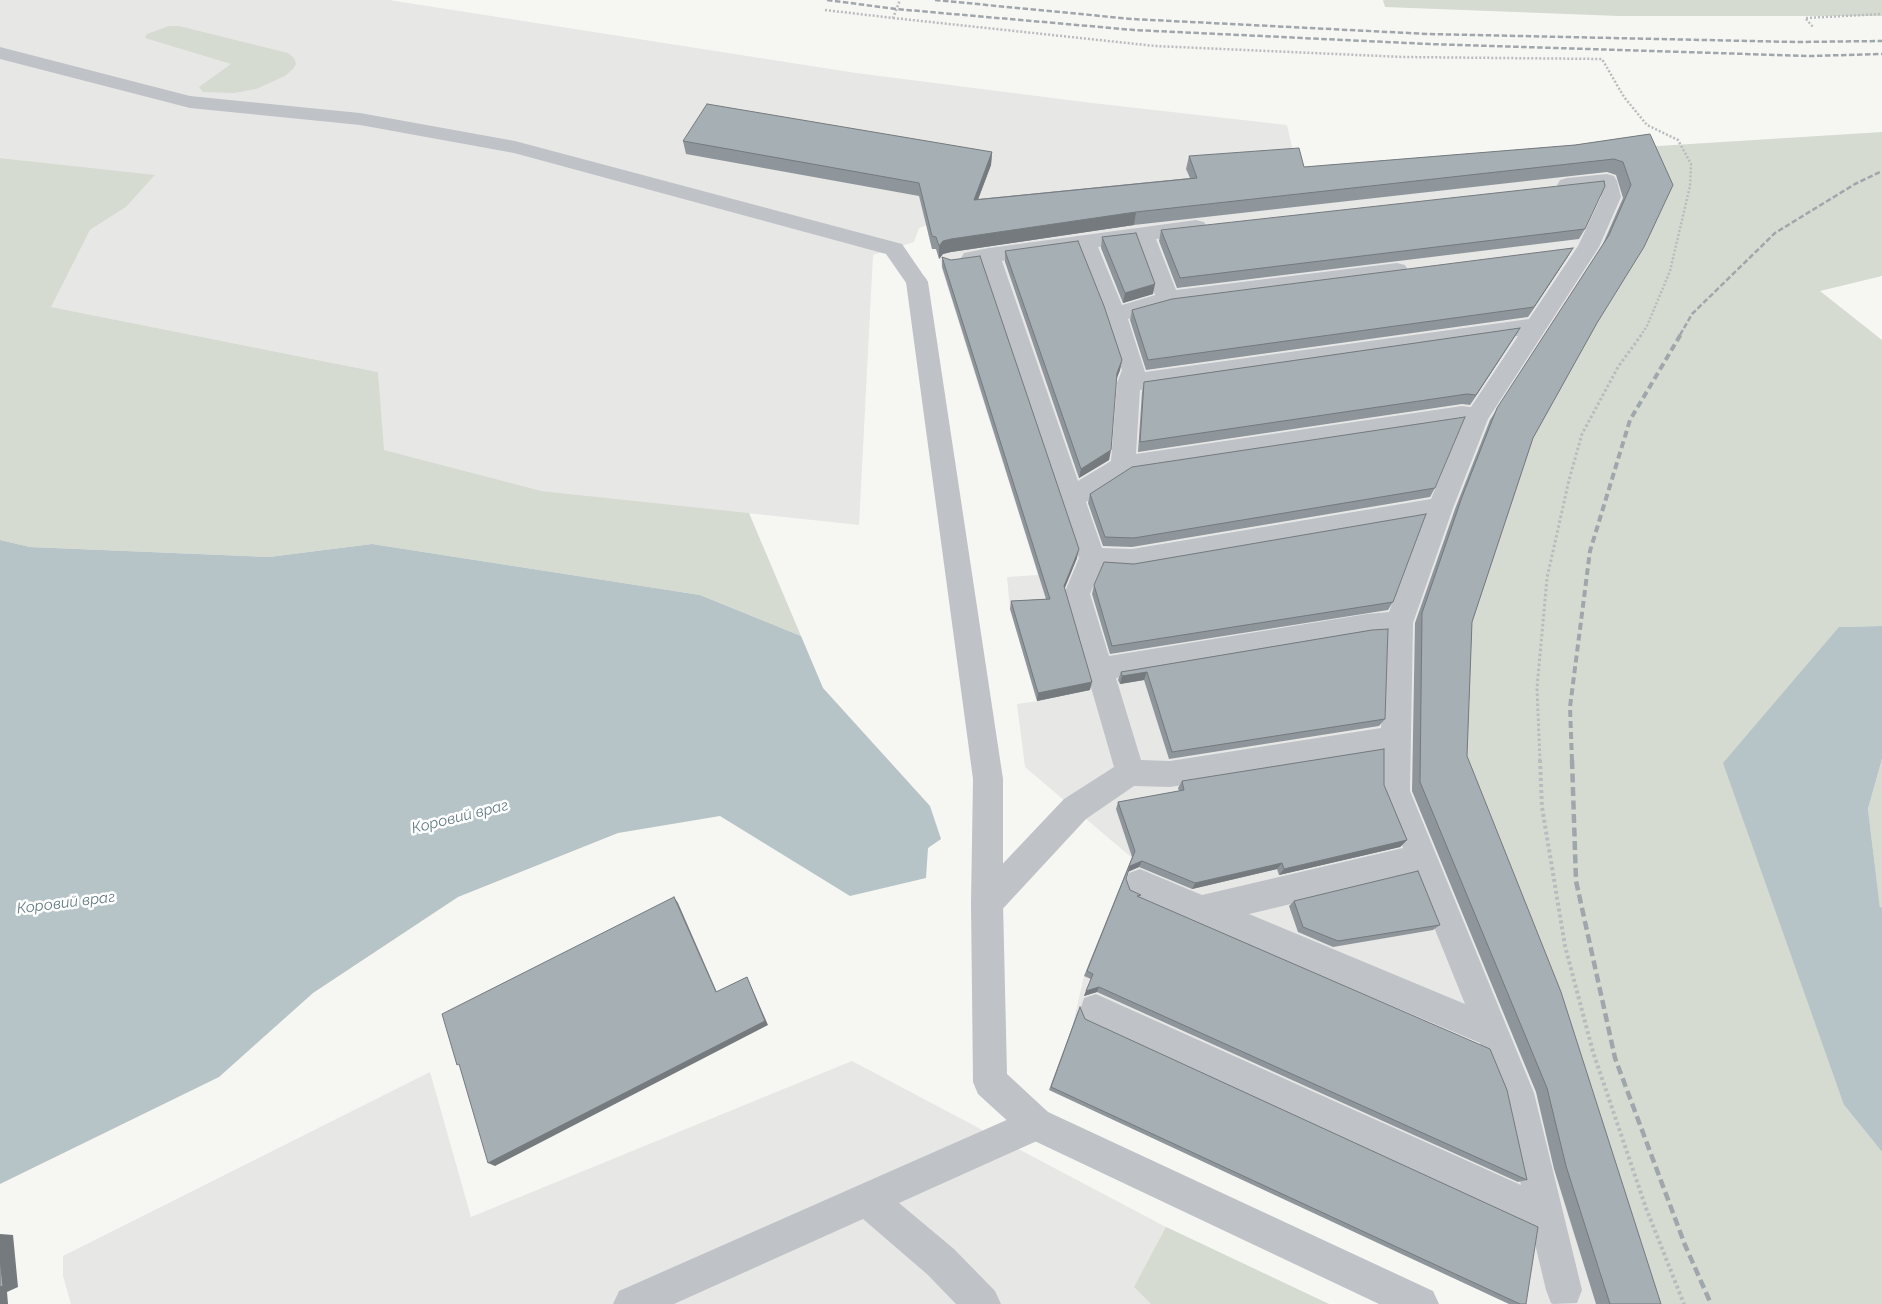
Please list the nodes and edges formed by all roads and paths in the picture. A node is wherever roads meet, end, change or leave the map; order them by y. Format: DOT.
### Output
graph roads {
  1 [pos="900,0"];
  2 [pos="825,10"];
  3 [pos="1882,14"];
  4 [pos="893,18"];
  5 [pos="1813,27"];
  6 [pos="0,53"];
  7 [pos="1548,187"];
  8 [pos="1212,226"];
  9 [pos="1143,233"];
  10 [pos="1085,241"];
  11 [pos="1588,247"];
  12 [pos="1558,251"];
  13 [pos="989,255"];
  14 [pos="951,261"];
  15 [pos="1422,268"];
  16 [pos="1168,298"];
  17 [pos="1115,315"];
  18 [pos="1535,326"];
  19 [pos="1129,383"];
  20 [pos="1477,417"];
  21 [pos="1123,466"];
  22 [pos="1072,498"];
  23 [pos="1440,508"];
  24 [pos="1092,558"];
  25 [pos="1399,623"];
  26 [pos="1100,670"];
  27 [pos="1395,738"];
  28 [pos="1130,773"];
  29 [pos="1422,858"];
  30 [pos="1140,884"];
  31 [pos="987,903"];
  32 [pos="1202,910"];
  33 [pos="1096,1010"];
  34 [pos="1493,1032"];
  35 [pos="1036,1124"];
  36 [pos="866,1200"];
  37 [pos="1546,1215"];
  38 [pos="1564,1290"];
  39 [pos="632,1304"];
  40 [pos="982,1304"];
  41 [pos="1420,1304"];
  42 [pos="1684,1304"];
  1 -- 4 [label="path"];
  2 -- 4 [label="path"];
  3 -- 5 [label="path"];
  4 -- 42 [label="path"];
  6 -- 31 [label="street"];
  7 -- 11 [label="street"];
  8 -- 9 [label="street"];
  9 -- 10 [label="street"];
  9 -- 16 [label="street"];
  10 -- 13 [label="street"];
  10 -- 17 [label="street"];
  11 -- 12 [label="street"];
  11 -- 18 [label="street"];
  13 -- 14 [label="street"];
  13 -- 22 [label="street"];
  15 -- 16 [label="street"];
  16 -- 17 [label="street"];
  17 -- 19 [label="street"];
  18 -- 19 [label="street"];
  18 -- 20 [label="street"];
  19 -- 21 [label="street"];
  20 -- 21 [label="street"];
  20 -- 23 [label="street"];
  21 -- 22 [label="street"];
  22 -- 24 [label="street"];
  23 -- 24 [label="street"];
  23 -- 25 [label="street"];
  24 -- 26 [label="street"];
  25 -- 26 [label="street"];
  25 -- 27 [label="street"];
  26 -- 28 [label="street"];
  27 -- 28 [label="street"];
  27 -- 29 [label="street"];
  28 -- 31 [label="street"];
  29 -- 32 [label="street"];
  29 -- 34 [label="street"];
  30 -- 32 [label="street"];
  31 -- 35 [label="street"];
  32 -- 34 [label="street"];
  33 -- 37 [label="street"];
  34 -- 37 [label="street"];
  35 -- 36 [label="street"];
  35 -- 41 [label="street"];
  36 -- 39 [label="street"];
  36 -- 40 [label="street"];
  37 -- 38 [label="street"];
}
